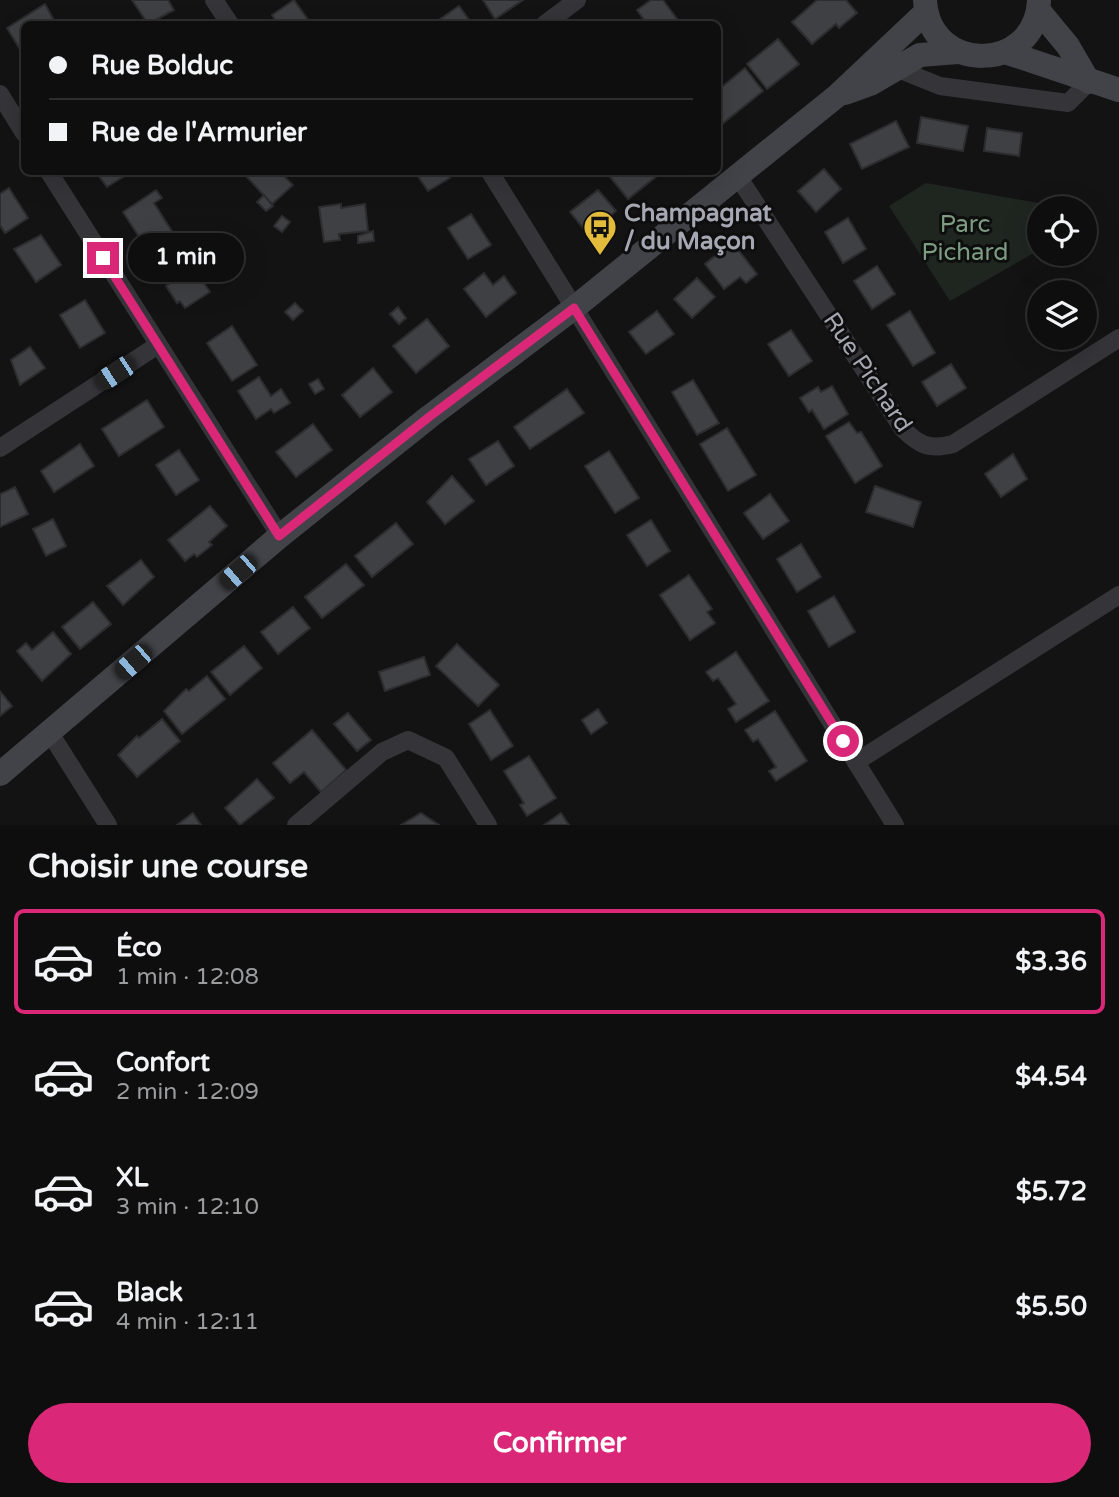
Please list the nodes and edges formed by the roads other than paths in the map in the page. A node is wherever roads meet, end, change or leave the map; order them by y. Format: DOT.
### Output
graph roads {
  1 [pos="215,0"];
  2 [pos="577,0"];
  3 [pos="1039,5"];
  4 [pos="926,6"];
  5 [pos="228,21"];
  6 [pos="549,21"];
  7 [pos="958,52"];
  8 [pos="1005,52"];
  9 [pos="898,69"];
  10 [pos="1089,82"];
  11 [pos="1119,90"];
  12 [pos="0,94"];
  13 [pos="838,96"];
  14 [pos="21,128"];
  15 [pos="51,175"];
  16 [pos="492,175"];
  17 [pos="737,175"];
  18 [pos="574,308"];
  19 [pos="1119,338"];
  20 [pos="158,345"];
  21 [pos="0,448"];
  22 [pos="279,536"];
  23 [pos="1119,595"];
  24 [pos="50,733"];
  25 [pos="856,762"];
  26 [pos="0,774"];
  27 [pos="108,825"];
  28 [pos="296,825"];
  29 [pos="488,825"];
  30 [pos="895,825"];
  1 -- 5 [label="street"];
  2 -- 6 [label="street"];
  3 -- 8 [label="street"];
  3 -- 10 [label="street"];
  4 -- 7 [label="street"];
  4 -- 13 [label="street"];
  7 -- 8 [label="street"];
  7 -- 9 [label="street"];
  8 -- 10 [label="street"];
  9 -- 10 [label="street"];
  9 -- 13 [label="street"];
  10 -- 11 [label="street"];
  12 -- 14 [label="street"];
  13 -- 17 [label="street"];
  15 -- 20 [label="street"];
  16 -- 18 [label="street"];
  17 -- 18 [label="street"];
  17 -- 19 [label="street, Rue Pichard"];
  18 -- 22 [label="street"];
  18 -- 25 [label="street"];
  20 -- 21 [label="street"];
  20 -- 22 [label="street"];
  22 -- 24 [label="street"];
  23 -- 25 [label="street"];
  24 -- 26 [label="street"];
  24 -- 27 [label="street"];
  25 -- 30 [label="street"];
  28 -- 29 [label="street"];
}
